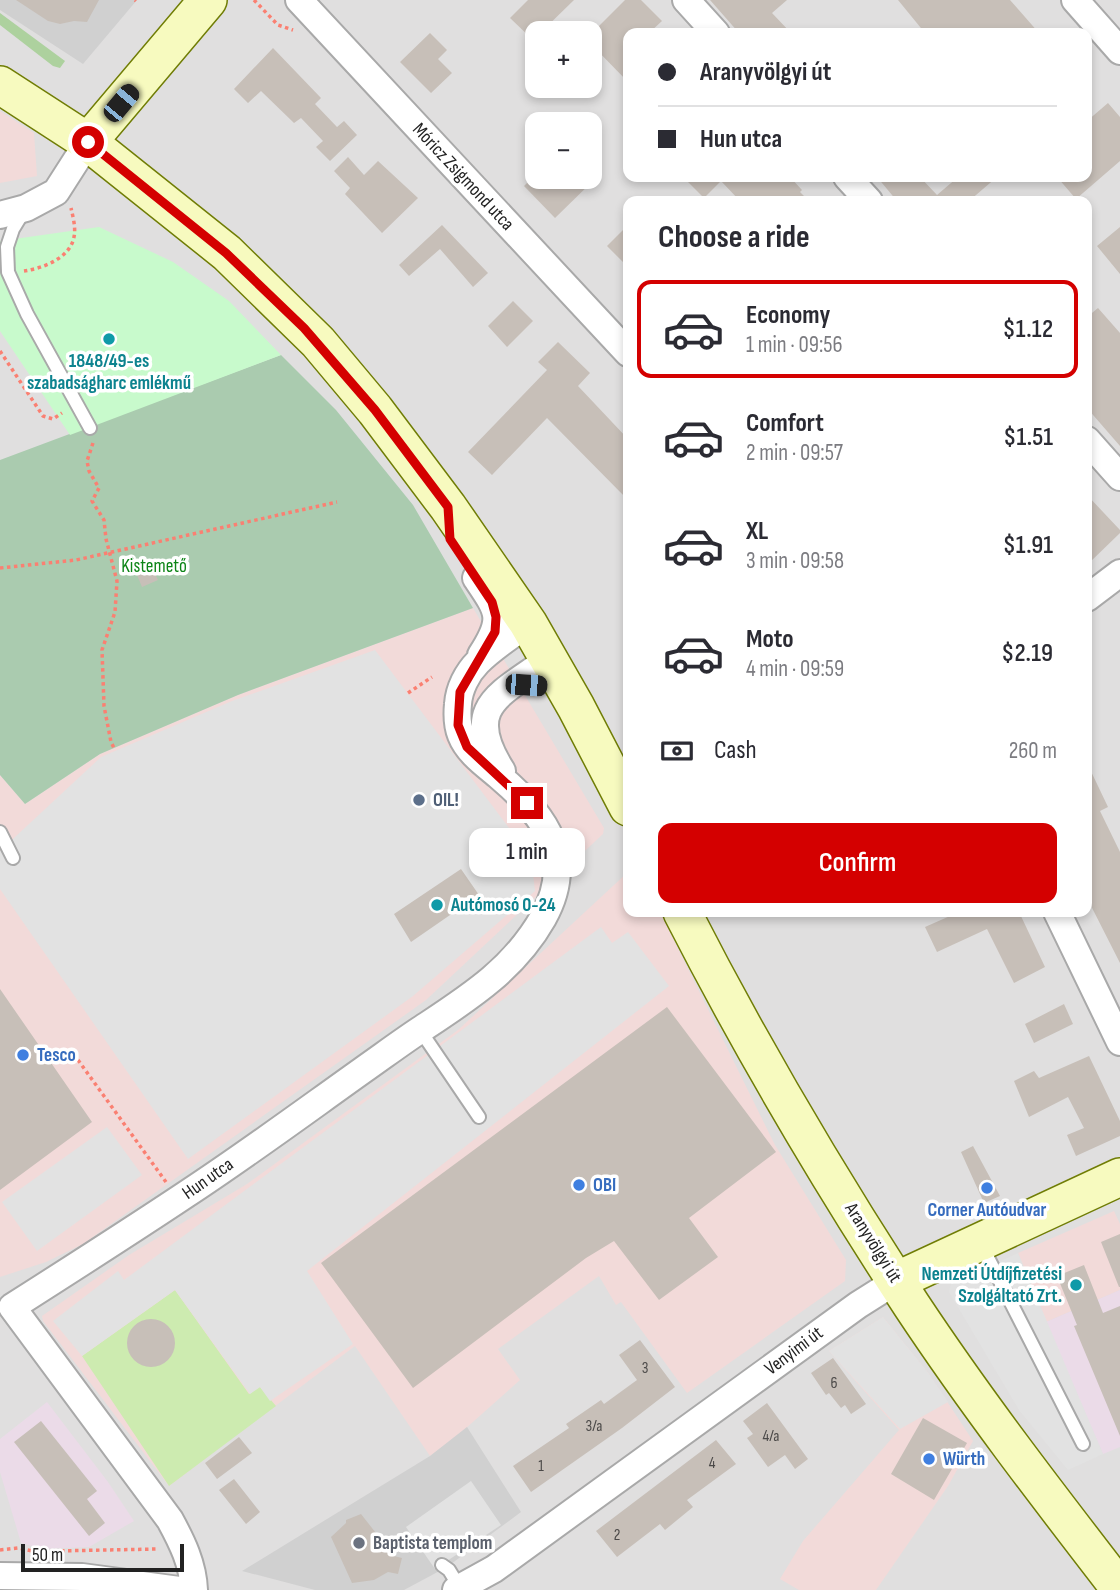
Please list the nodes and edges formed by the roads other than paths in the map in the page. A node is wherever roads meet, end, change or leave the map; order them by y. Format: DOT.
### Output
graph roads {
  1 [pos="208,0"];
  2 [pos="299,0"];
  3 [pos="686,0"];
  4 [pos="1075,0"];
  5 [pos="711,28"];
  6 [pos="1120,51"];
  7 [pos="0,85"];
  8 [pos="88,142"];
  9 [pos="852,182"];
  10 [pos="864,196"];
  11 [pos="26,208"];
  12 [pos="0,215"];
  13 [pos="623,348"];
  14 [pos="91,432"];
  15 [pos="1092,446"];
  16 [pos="1120,477"];
  17 [pos="448,507"];
  18 [pos="1120,573"];
  19 [pos="1092,594"];
  20 [pos="528,623"];
  21 [pos="550,659"];
  22 [pos="476,663"];
  23 [pos="510,688"];
  24 [pos="576,706"];
  25 [pos="513,788"];
  26 [pos="623,797"];
  27 [pos="0,832"];
  28 [pos="13,858"];
  29 [pos="685,917"];
  30 [pos="1059,917"];
  31 [pos="420,1030"];
  32 [pos="1120,1042"];
  33 [pos="479,1117"];
  34 [pos="1120,1177"];
  35 [pos="980,1241"];
  36 [pos="896,1281"];
  37 [pos="6,1306"];
  38 [pos="1083,1444"];
  39 [pos="442,1565"];
  40 [pos="0,1576"];
  41 [pos="463,1589"];
  42 [pos="1120,1589"];
  43 [pos="179,1590"];
  44 [pos="194,1590"];
  1 -- 8 [label="street"];
  2 -- 13 [label="street, Móricz Zsigmond utca"];
  3 -- 5 [label="street"];
  4 -- 6 [label="street"];
  7 -- 8 [label="street"];
  8 -- 11 [label="street"];
  8 -- 17 [label="street"];
  9 -- 10 [label="street"];
  11 -- 12 [label="street"];
  11 -- 14 [label="lane"];
  15 -- 16 [label="street"];
  17 -- 20 [label="street"];
  17 -- 22 [label="street"];
  18 -- 19 [label="street"];
  20 -- 21 [label="street"];
  20 -- 22 [label="street, Hun utca"];
  21 -- 23 [label="street, Hun utca"];
  21 -- 24 [label="street"];
  22 -- 25 [label="street, Hun utca"];
  23 -- 24 [label="street"];
  23 -- 25 [label="street, Hun utca"];
  24 -- 26 [label="street"];
  25 -- 31 [label="street, Hun utca"];
  27 -- 28 [label="lane"];
  29 -- 36 [label="street, Aranyvölgyi út"];
  30 -- 32 [label="street"];
  31 -- 33 [label="lane"];
  31 -- 37 [label="street, Hun utca"];
  34 -- 35 [label="street, Venyimi út"];
  35 -- 36 [label="street, Venyimi út"];
  35 -- 38 [label="lane"];
  36 -- 41 [label="street, Venyimi út"];
  36 -- 42 [label="street, Aranyvölgyi út"];
  37 -- 44 [label="street, Hun utca"];
  39 -- 41 [label="lane"];
  40 -- 43 [label="street"];
}
